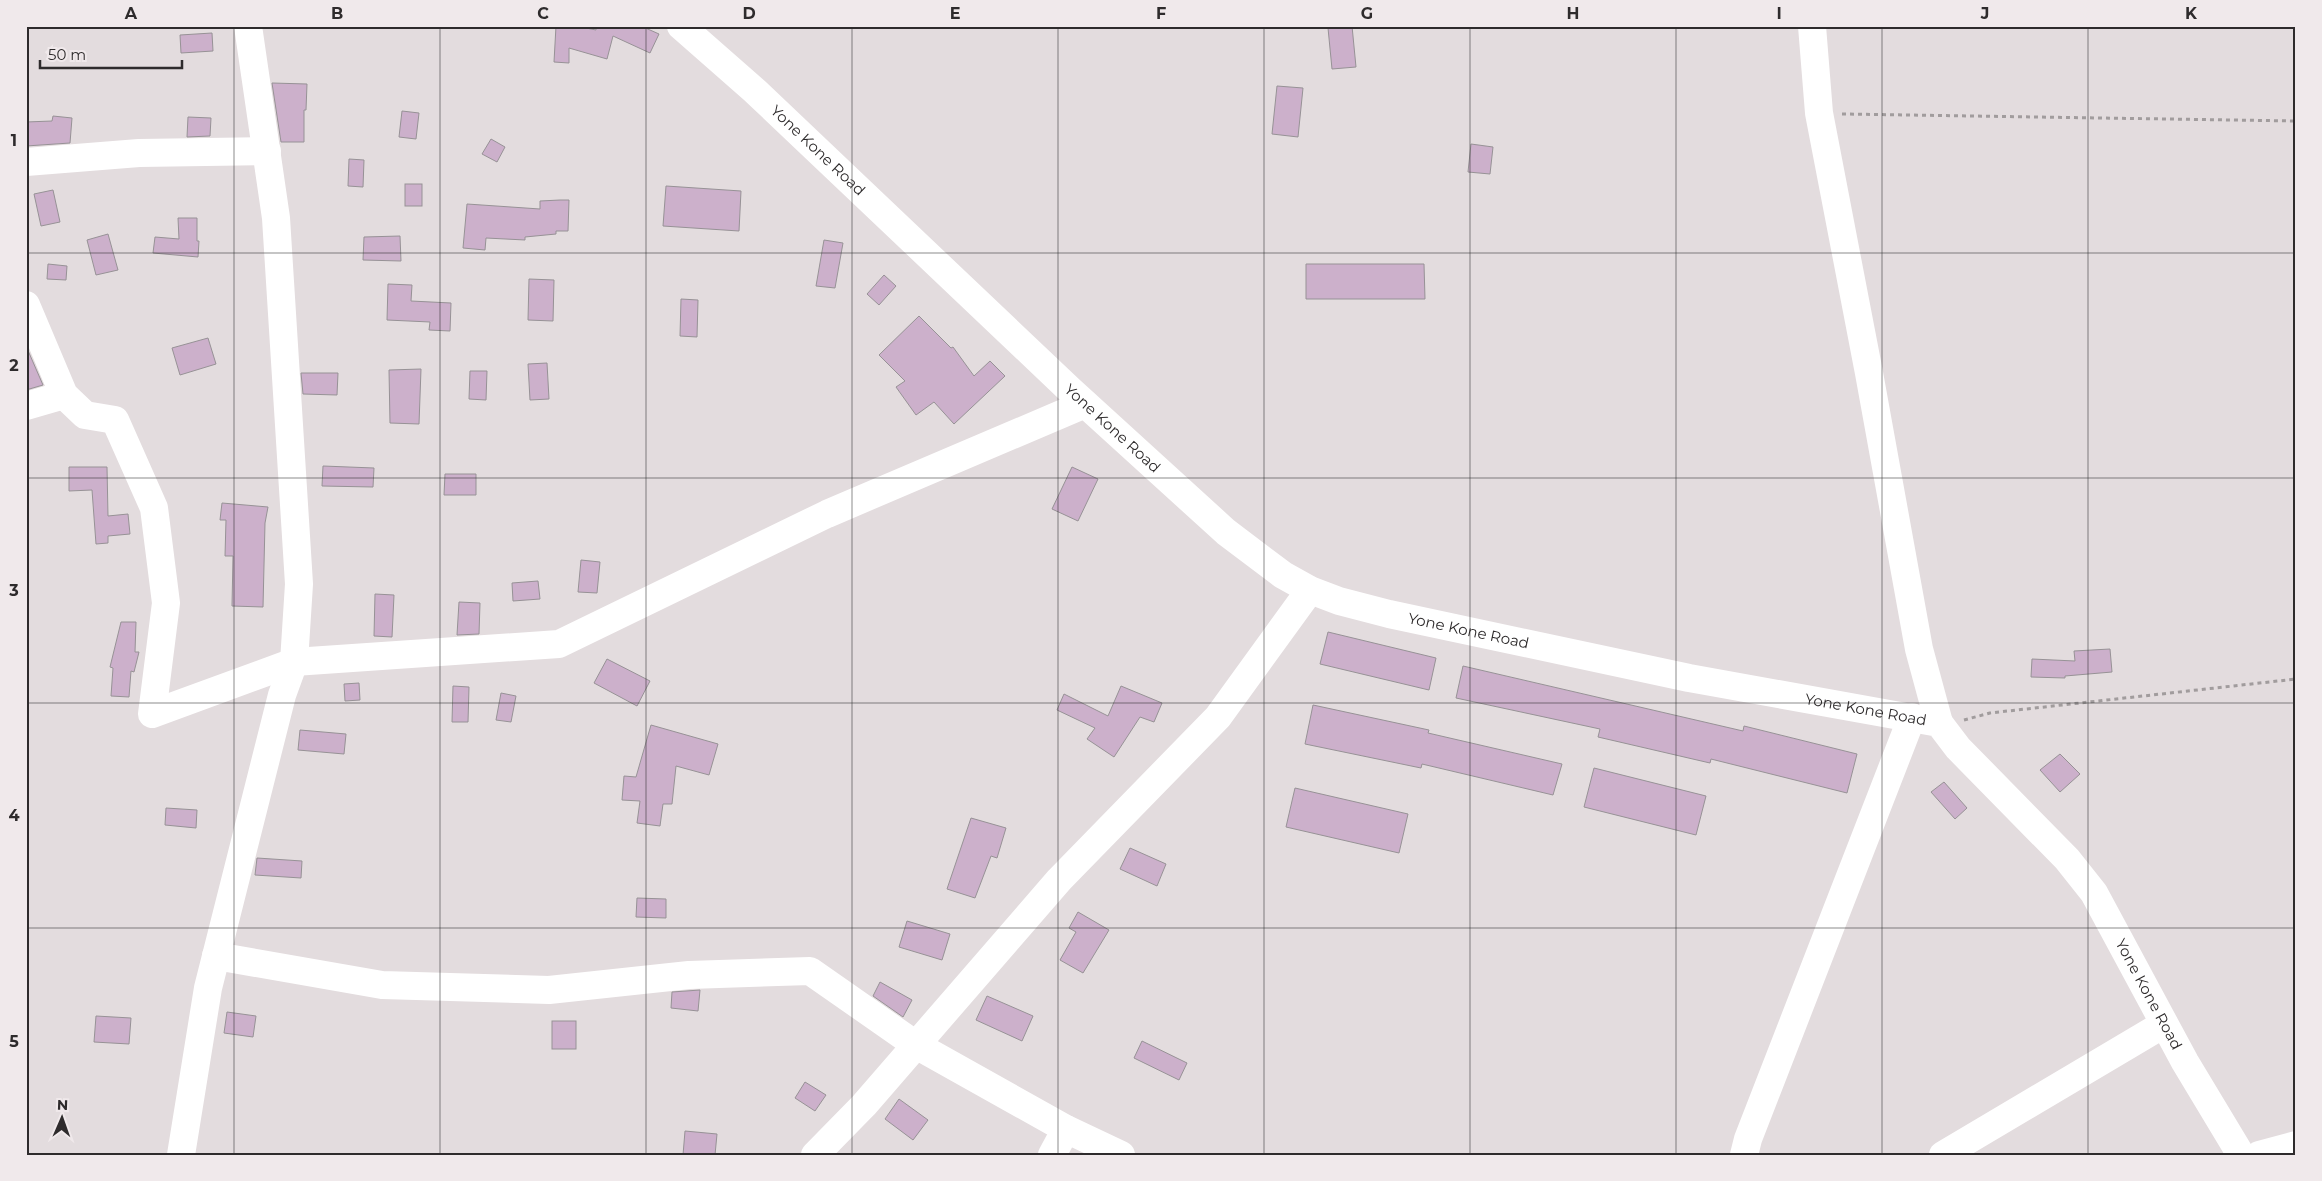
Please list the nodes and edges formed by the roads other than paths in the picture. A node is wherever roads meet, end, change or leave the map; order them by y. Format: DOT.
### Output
graph roads {
  1 [pos="248,26"];
  2 [pos="681,26"];
  3 [pos="1812,26"];
  4 [pos="266,151"];
  5 [pos="26,162"];
  6 [pos="26,306"];
  7 [pos="64,395"];
  8 [pos="1085,404"];
  9 [pos="26,406"];
  10 [pos="1310,590"];
  11 [pos="294,662"];
  12 [pos="1912,717"];
  13 [pos="1939,723"];
  14 [pos="216,956"];
  15 [pos="2164,1024"];
  16 [pos="916,1046"];
  17 [pos="1066,1129"];
  18 [pos="2296,1145"];
  19 [pos="181,1155"];
  20 [pos="815,1155"];
  21 [pos="1052,1155"];
  22 [pos="1121,1155"];
  23 [pos="1744,1155"];
  24 [pos="1943,1155"];
  25 [pos="2241,1155"];
  26 [pos="2259,1155"];
  1 -- 4 [label="street"];
  2 -- 8 [label="street, Yone Kone Road"];
  3 -- 13 [label="street"];
  4 -- 5 [label="street"];
  4 -- 11 [label="street"];
  6 -- 7 [label="street"];
  7 -- 9 [label="street"];
  7 -- 11 [label="street"];
  8 -- 10 [label="street, Yone Kone Road"];
  8 -- 11 [label="street"];
  10 -- 12 [label="street, Yone Kone Road"];
  10 -- 16 [label="street"];
  11 -- 14 [label="street"];
  12 -- 13 [label="street, Yone Kone Road"];
  12 -- 23 [label="street"];
  13 -- 15 [label="street, Yone Kone Road"];
  14 -- 16 [label="street"];
  14 -- 19 [label="street"];
  15 -- 24 [label="street"];
  15 -- 25 [label="street, Yone Kone Road"];
  16 -- 17 [label="street"];
  16 -- 20 [label="street"];
  17 -- 21 [label="street"];
  17 -- 22 [label="street"];
  18 -- 26 [label="street"];
}
